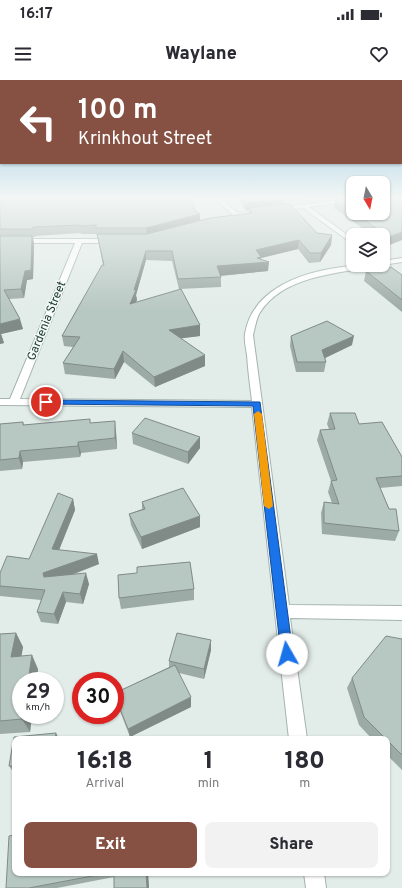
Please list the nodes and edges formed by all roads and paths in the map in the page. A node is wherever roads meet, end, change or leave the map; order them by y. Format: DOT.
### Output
graph roads {
  1 [pos="0,241"];
  2 [pos="79,241"];
  3 [pos="124,241"];
  4 [pos="402,260"];
  5 [pos="390,262"];
  6 [pos="346,270"];
  7 [pos="0,402"];
  8 [pos="14,402"];
  9 [pos="257,404"];
  10 [pos="282,612"];
  11 [pos="402,613"];
  12 [pos="298,736"];
  13 [pos="314,876"];
  14 [pos="316,888"];
  1 -- 2 [label="street"];
  2 -- 3 [label="street"];
  2 -- 8 [label="street, Gardenia Street"];
  4 -- 5 [label="street"];
  6 -- 9 [label="street"];
  7 -- 8 [label="street"];
  8 -- 9 [label="street"];
  9 -- 10 [label="street"];
  10 -- 11 [label="street"];
  10 -- 12 [label="street"];
  13 -- 14 [label="street"];
}
